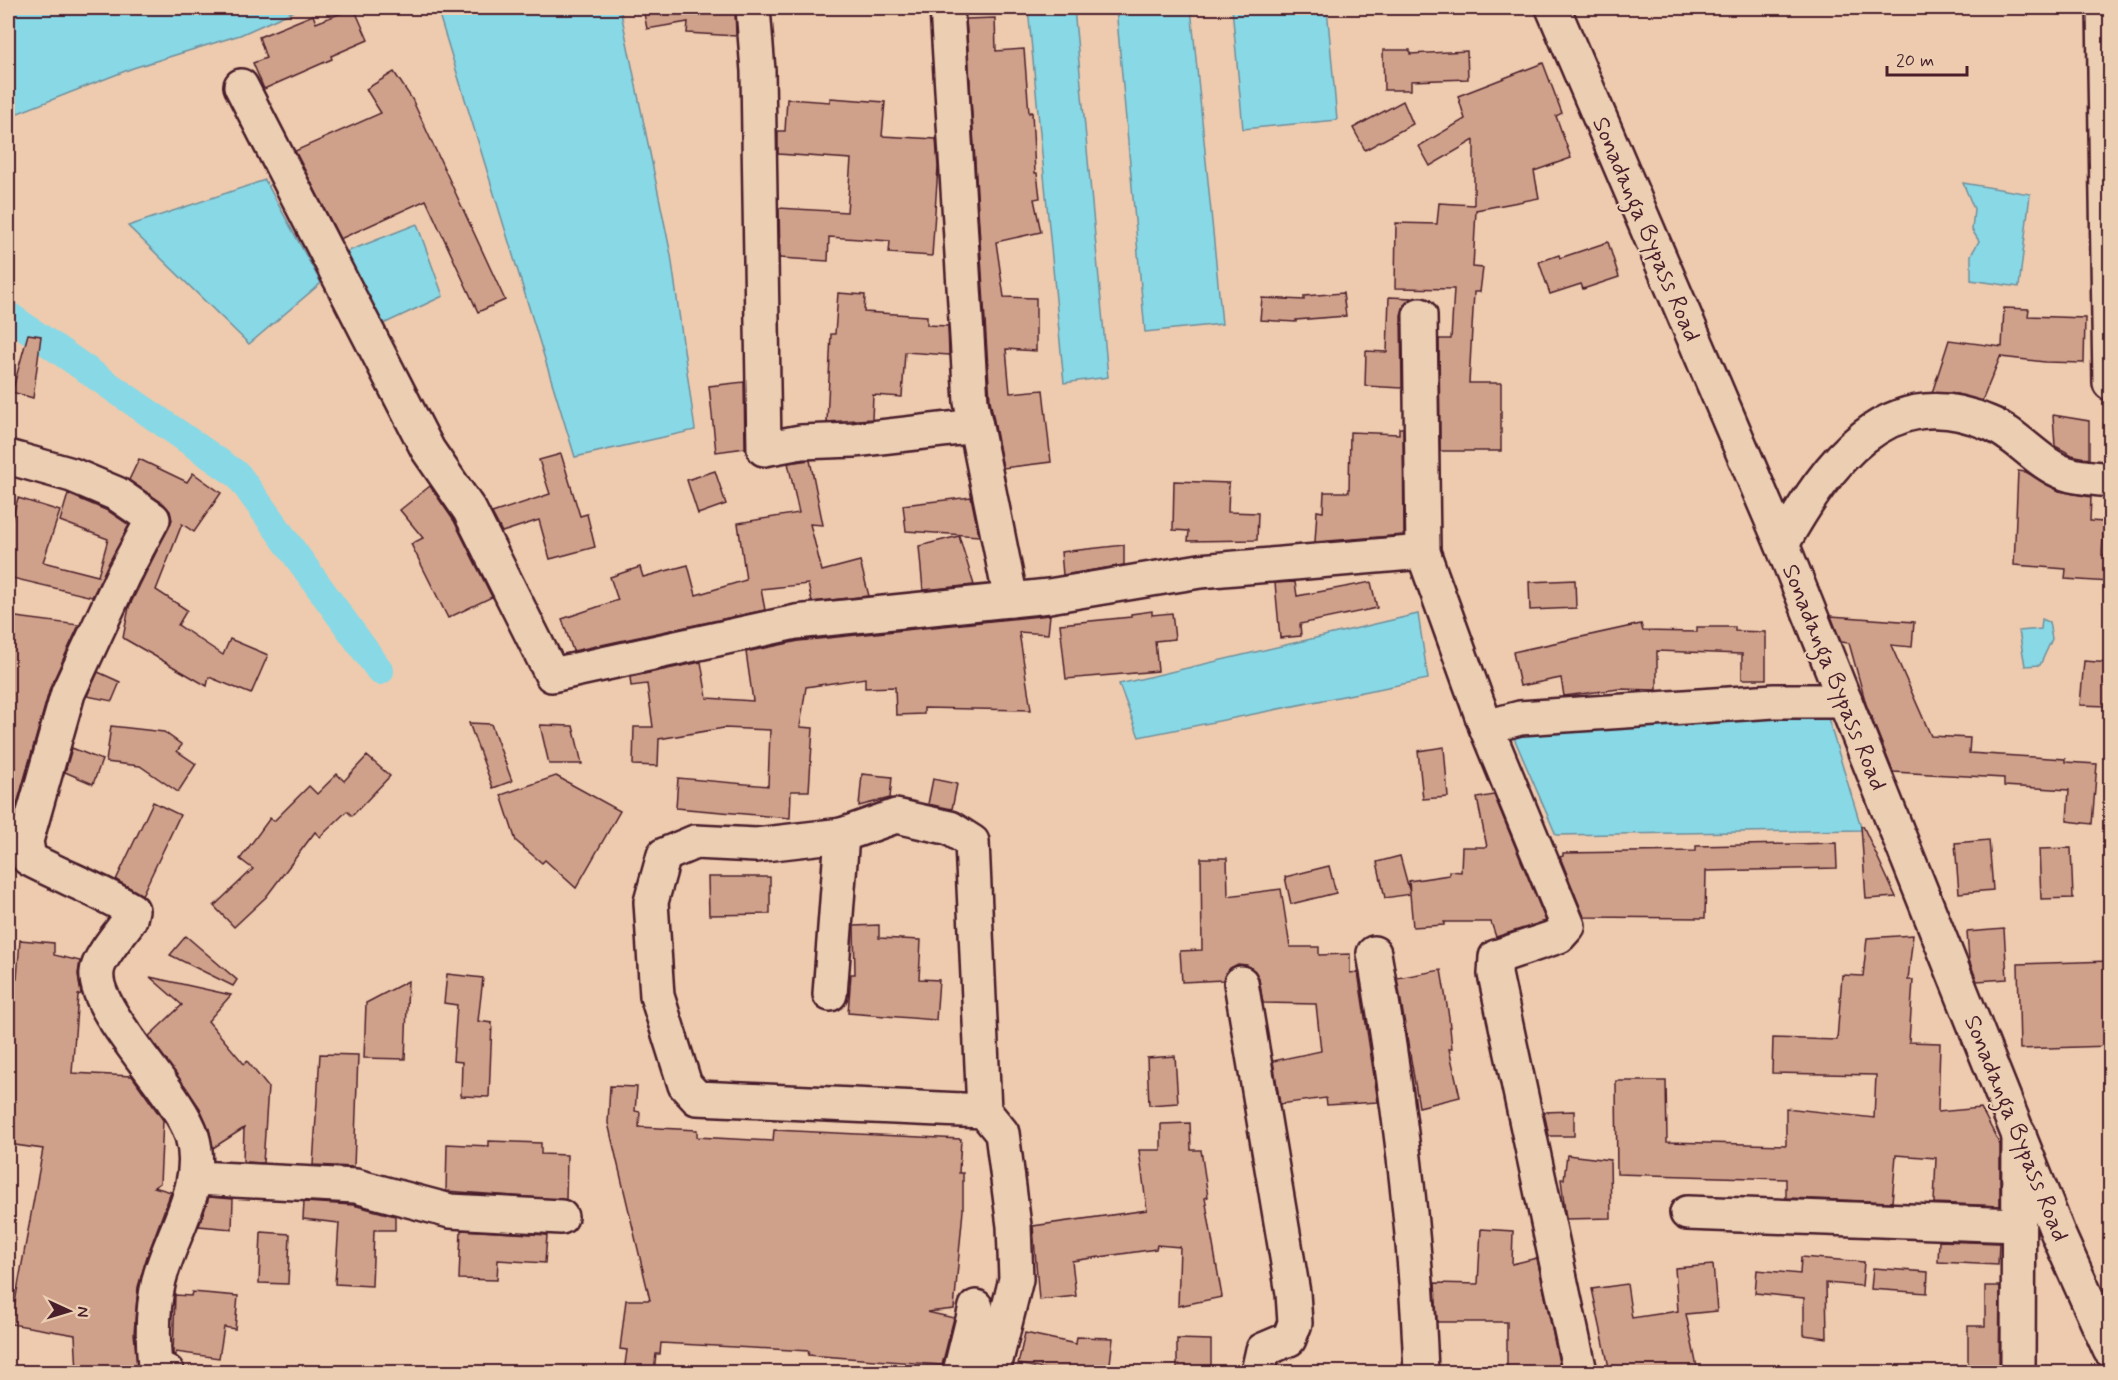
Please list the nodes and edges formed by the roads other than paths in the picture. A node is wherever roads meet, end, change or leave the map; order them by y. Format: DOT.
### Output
graph roads {
  1 [pos="753,8"];
  2 [pos="947,8"];
  3 [pos="1553,8"];
  4 [pos="2104,8"];
  5 [pos="241,86"];
  6 [pos="1420,315"];
  7 [pos="2110,383"];
  8 [pos="976,426"];
  9 [pos="8,457"];
  10 [pos="2110,480"];
  11 [pos="1782,544"];
  12 [pos="1423,552"];
  13 [pos="1011,600"];
  14 [pos="1845,701"];
  15 [pos="1486,727"];
  16 [pos="842,835"];
  17 [pos="1374,953"];
  18 [pos="1241,983"];
  19 [pos="830,994"];
  20 [pos="984,1112"];
  21 [pos="2019,1134"];
  22 [pos="195,1178"];
  23 [pos="1687,1213"];
  24 [pos="561,1217"];
  25 [pos="2018,1225"];
  26 [pos="976,1307"];
  27 [pos="2110,1350"];
  28 [pos="167,1372"];
  29 [pos="960,1372"];
  30 [pos="993,1372"];
  31 [pos="1258,1372"];
  32 [pos="1421,1372"];
  33 [pos="1580,1372"];
  34 [pos="2018,1372"];
  1 -- 8 [label="street"];
  2 -- 8 [label="street"];
  3 -- 11 [label="street, Sonadanga Bypass Road"];
  4 -- 7 [label="street"];
  5 -- 13 [label="street"];
  6 -- 12 [label="street"];
  8 -- 13 [label="street"];
  9 -- 22 [label="street"];
  10 -- 11 [label="street"];
  11 -- 14 [label="street, Sonadanga Bypass Road"];
  12 -- 13 [label="street"];
  12 -- 15 [label="street"];
  14 -- 15 [label="street"];
  14 -- 21 [label="street, Sonadanga Bypass Road"];
  15 -- 33 [label="street"];
  16 -- 19 [label="street"];
  16 -- 20 [label="street"];
  16 -- 20 [label="street"];
  17 -- 32 [label="street"];
  18 -- 31 [label="street"];
  20 -- 30 [label="street"];
  21 -- 25 [label="street"];
  21 -- 27 [label="street, Sonadanga Bypass Road"];
  22 -- 24 [label="street"];
  22 -- 28 [label="street"];
  23 -- 25 [label="street"];
  25 -- 34 [label="street"];
  26 -- 29 [label="street"];
}
